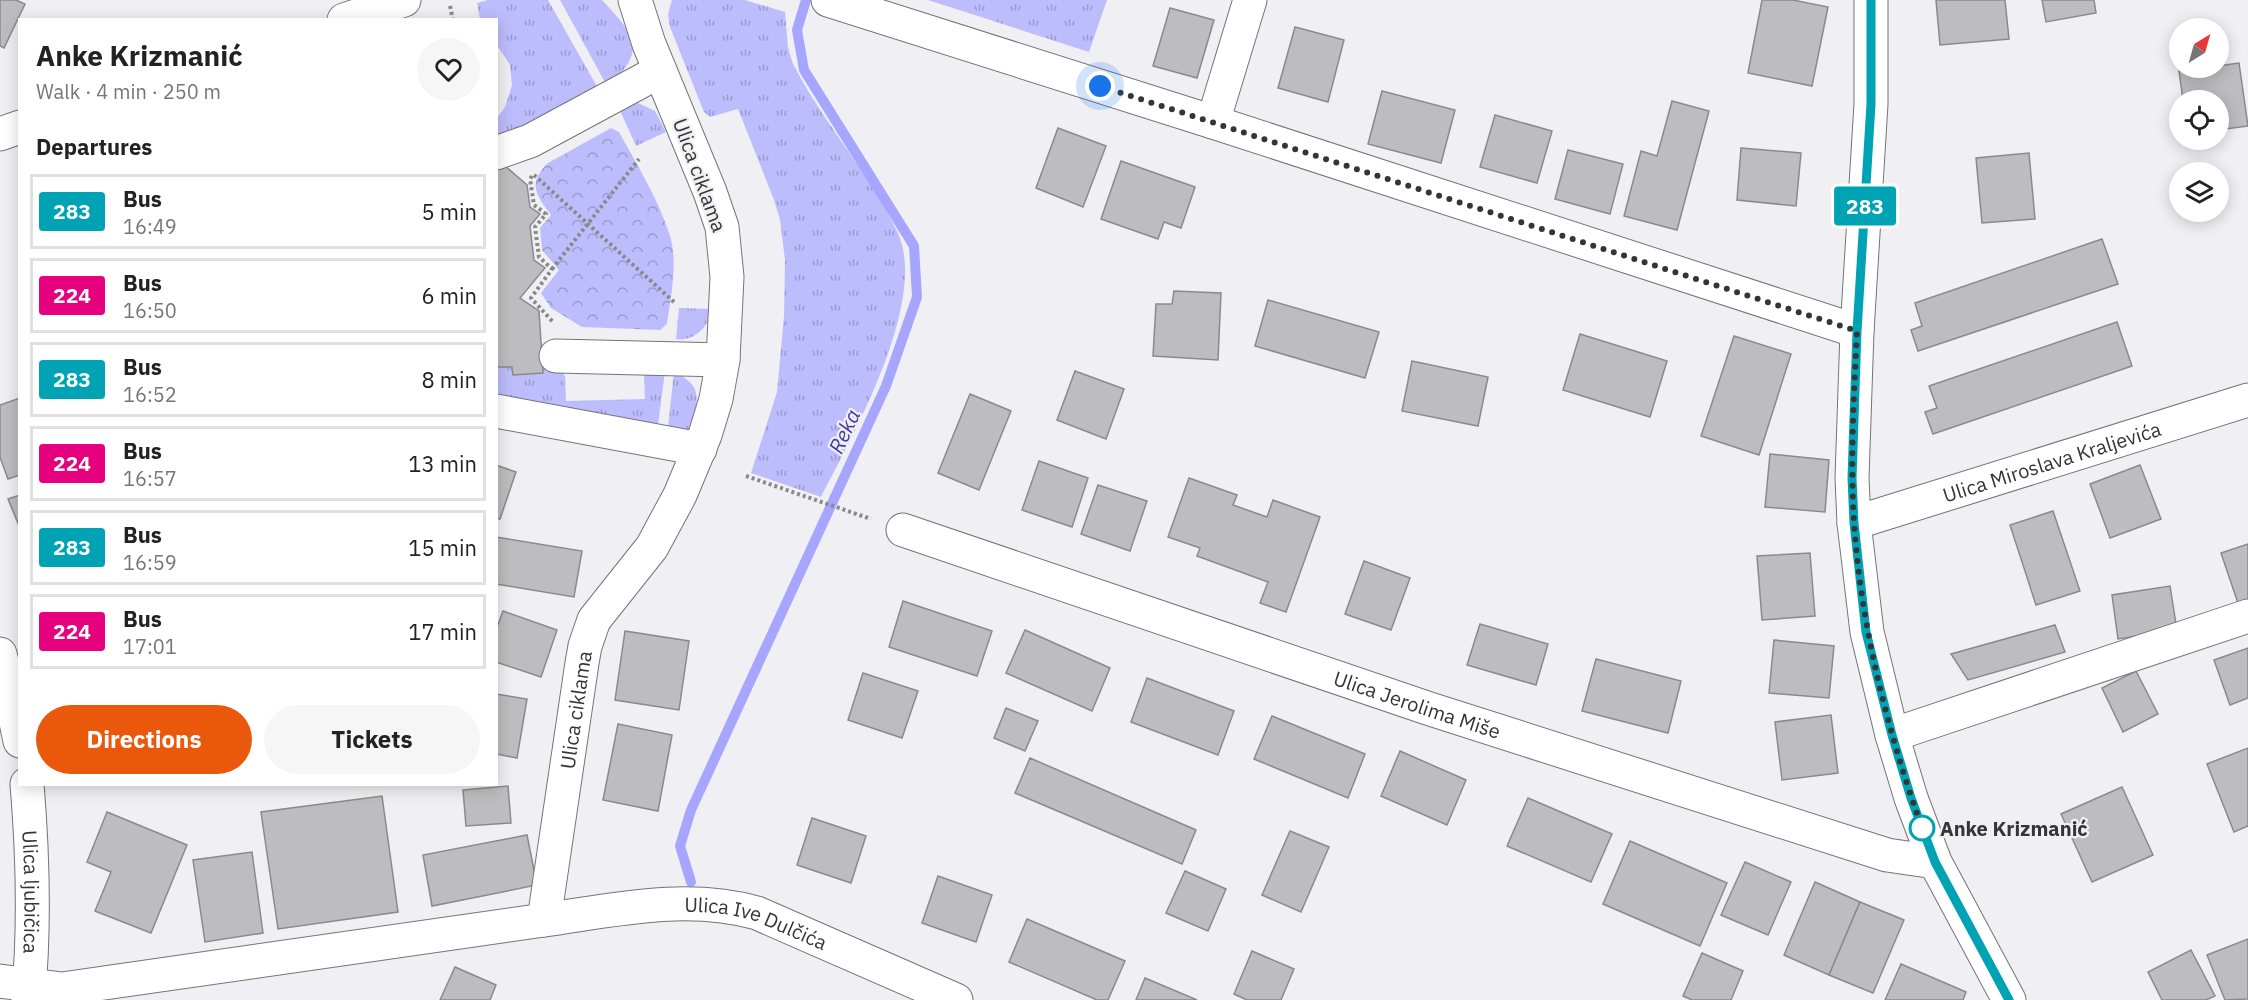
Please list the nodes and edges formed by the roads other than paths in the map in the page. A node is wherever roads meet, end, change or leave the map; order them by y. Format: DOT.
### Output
graph roads {
  1 [pos="635,0"];
  2 [pos="1250,0"];
  3 [pos="1871,0"];
  4 [pos="830,1"];
  5 [pos="388,9"];
  6 [pos="352,18"];
  7 [pos="660,71"];
  8 [pos="1213,122"];
  9 [pos="18,128"];
  10 [pos="0,134"];
  11 [pos="498,152"];
  12 [pos="1857,331"];
  13 [pos="556,356"];
  14 [pos="723,360"];
  15 [pos="2248,400"];
  16 [pos="498,411"];
  17 [pos="700,449"];
  18 [pos="1854,523"];
  19 [pos="903,530"];
  20 [pos="2248,616"];
  21 [pos="0,654"];
  22 [pos="10,692"];
  23 [pos="18,731"];
  24 [pos="1892,735"];
  25 [pos="27,786"];
  26 [pos="1935,862"];
  27 [pos="544,920"];
  28 [pos="19,989"];
  29 [pos="956,1000"];
  30 [pos="2009,1000"];
  1 -- 7 [label="street, Ulica ciklama"];
  2 -- 8 [label="street"];
  3 -- 12 [label="street"];
  4 -- 8 [label="street"];
  5 -- 6 [label="street"];
  7 -- 11 [label="street"];
  7 -- 14 [label="street, Ulica ciklama"];
  8 -- 12 [label="street"];
  9 -- 10 [label="street"];
  12 -- 18 [label="street"];
  13 -- 14 [label="street"];
  14 -- 17 [label="street, Ulica ciklama"];
  15 -- 18 [label="street, Ulica Miroslava Kraljevića"];
  16 -- 17 [label="street"];
  17 -- 27 [label="street, Ulica ciklama"];
  18 -- 24 [label="street"];
  19 -- 26 [label="street, Ulica Jerolima Miše"];
  20 -- 24 [label="street"];
  21 -- 22 [label="street"];
  22 -- 23 [label="street"];
  24 -- 26 [label="street"];
  25 -- 28 [label="street, Ulica ljubičica"];
  26 -- 30 [label="street"];
  27 -- 28 [label="street"];
  27 -- 29 [label="street, Ulica Ive Dulčića"];
}
